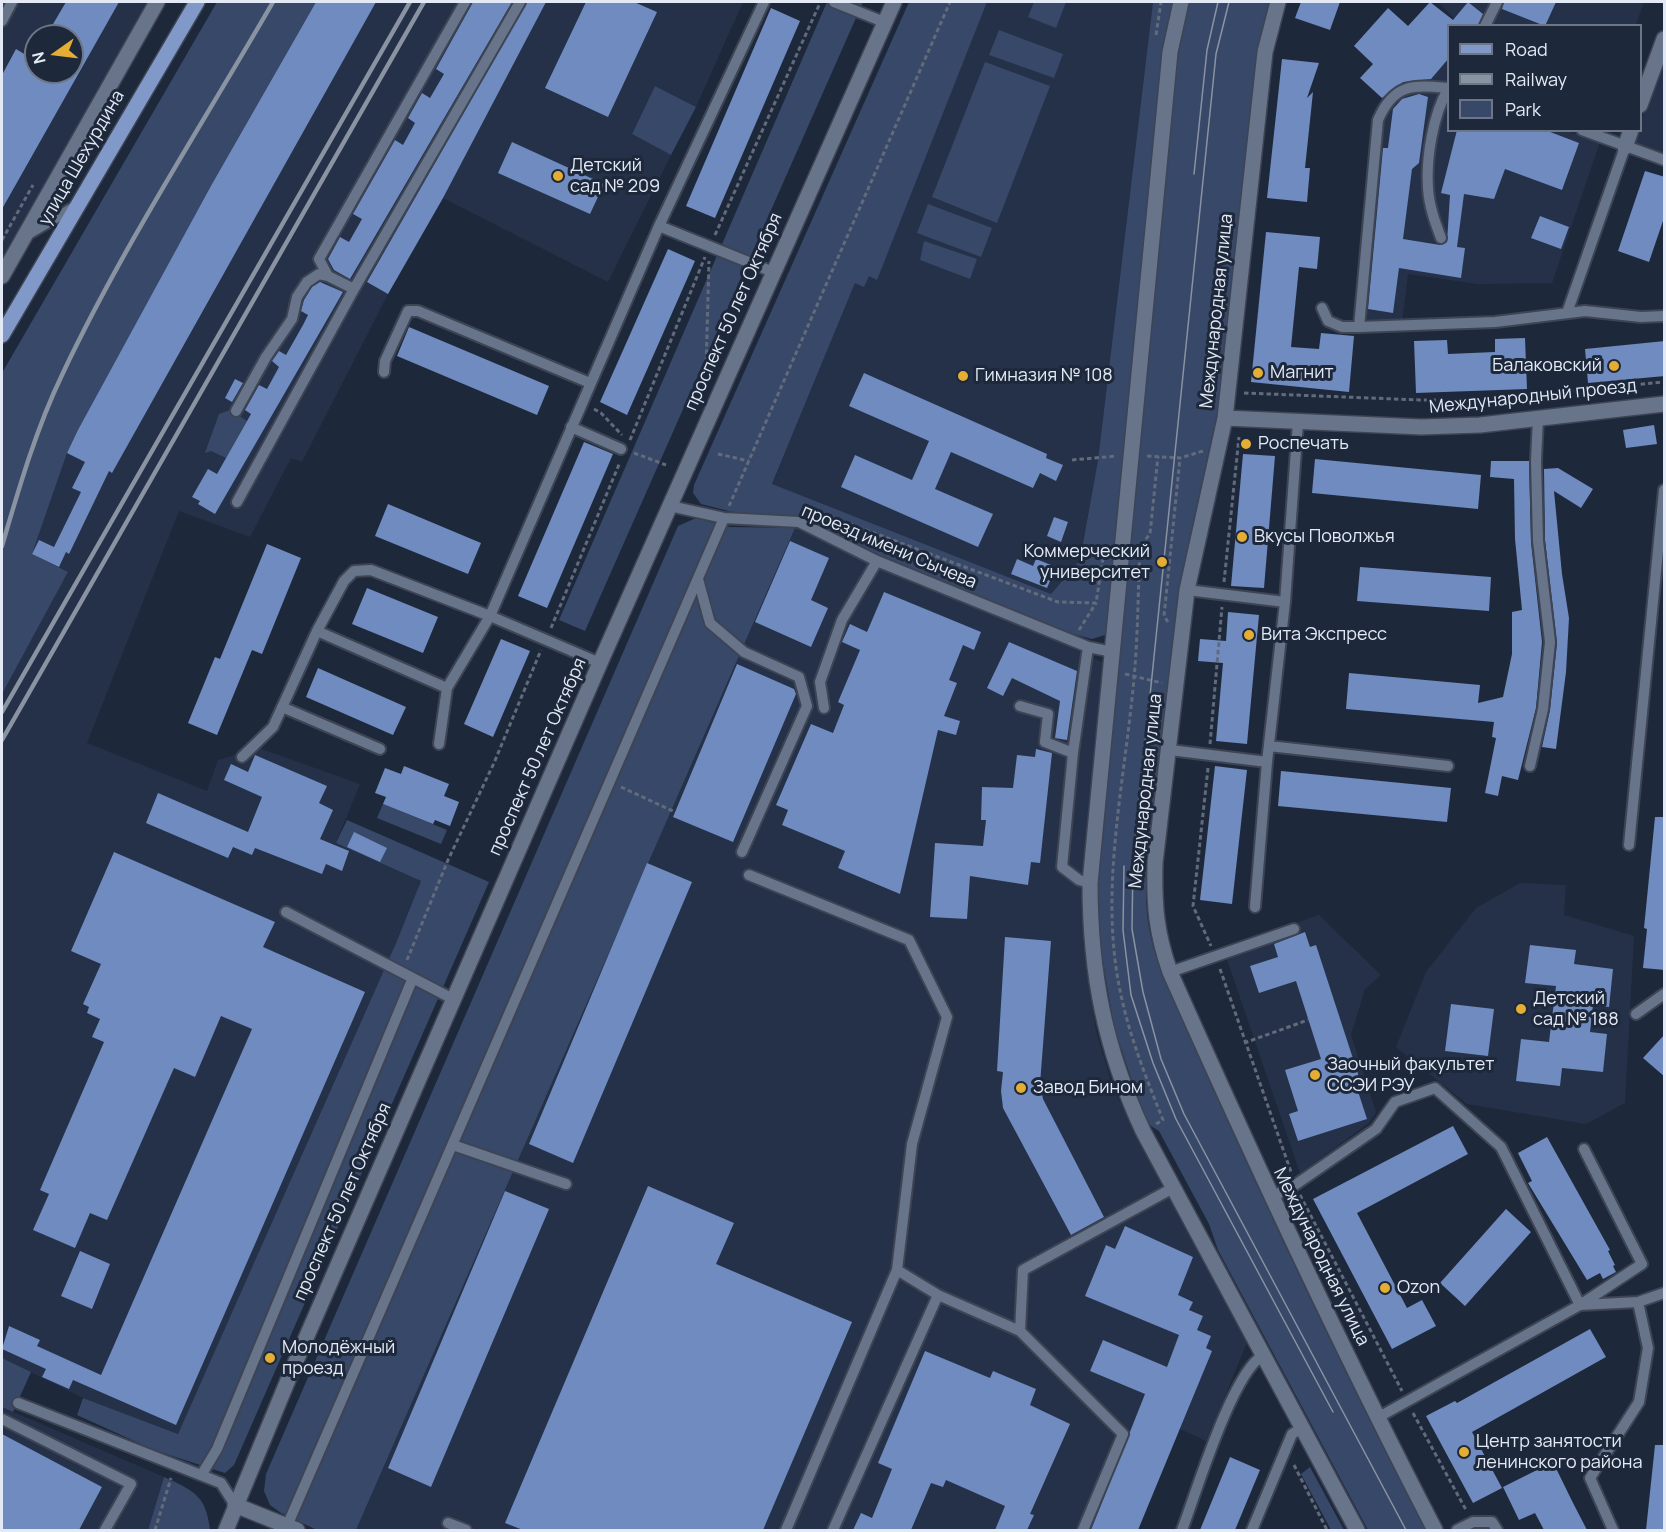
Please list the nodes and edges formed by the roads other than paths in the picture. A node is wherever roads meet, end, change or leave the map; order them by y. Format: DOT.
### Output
graph roads {
  1 [pos="12,2"];
  2 [pos="157,2"];
  3 [pos="196,2"];
  4 [pos="465,2"];
  5 [pos="520,2"];
  6 [pos="764,2"];
  7 [pos="834,2"];
  8 [pos="894,2"];
  9 [pos="1181,2"];
  10 [pos="1278,2"];
  11 [pos="1497,2"];
  12 [pos="2,21"];
  13 [pos="884,22"];
  14 [pos="1486,24"];
  15 [pos="1665,39"];
  16 [pos="1447,89"];
  17 [pos="1447,92"];
  18 [pos="1642,102"];
  19 [pos="1587,132"];
  20 [pos="1630,132"];
  21 [pos="1625,147"];
  22 [pos="1665,160"];
  23 [pos="76,206"];
  24 [pos="659,226"];
  25 [pos="24,237"];
  26 [pos="1441,238"];
  27 [pos="773,272"];
  28 [pos="2,276"];
  29 [pos="328,276"];
  30 [pos="354,289"];
  31 [pos="1322,308"];
  32 [pos="1567,313"];
  33 [pos="1665,316"];
  34 [pos="1359,327"];
  35 [pos="2,335"];
  36 [pos="384,372"];
  37 [pos="590,383"];
  38 [pos="1665,404"];
  39 [pos="236,411"];
  40 [pos="1225,418"];
  41 [pos="1538,418"];
  42 [pos="1298,422"];
  43 [pos="571,427"];
  44 [pos="623,449"];
  45 [pos="1665,490"];
  46 [pos="237,502"];
  47 [pos="670,506"];
  48 [pos="724,518"];
  49 [pos="877,561"];
  50 [pos="698,579"];
  51 [pos="1187,590"];
  52 [pos="1285,602"];
  53 [pos="490,616"];
  54 [pos="317,631"];
  55 [pos="1088,647"];
  56 [pos="1113,652"];
  57 [pos="600,663"];
  58 [pos="447,688"];
  59 [pos="1020,706"];
  60 [pos="282,707"];
  61 [pos="824,708"];
  62 [pos="439,744"];
  63 [pos="1269,746"];
  64 [pos="380,749"];
  65 [pos="1170,750"];
  66 [pos="1073,753"];
  67 [pos="242,757"];
  68 [pos="1267,762"];
  69 [pos="1448,766"];
  70 [pos="1530,766"];
  71 [pos="1629,845"];
  72 [pos="742,852"];
  73 [pos="748,875"];
  74 [pos="1090,884"];
  75 [pos="1255,907"];
  76 [pos="286,912"];
  77 [pos="1294,929"];
  78 [pos="1170,972"];
  79 [pos="412,980"];
  80 [pos="1665,994"];
  81 [pos="453,999"];
  82 [pos="1636,1014"];
  83 [pos="453,1145"];
  84 [pos="1584,1149"];
  85 [pos="566,1184"];
  86 [pos="1173,1188"];
  87 [pos="1270,1198"];
  88 [pos="897,1270"];
  89 [pos="1665,1293"];
  90 [pos="938,1295"];
  91 [pos="1638,1302"];
  92 [pos="1580,1305"];
  93 [pos="1020,1331"];
  94 [pos="1262,1356"];
  95 [pos="18,1403"];
  96 [pos="1377,1418"];
  97 [pos="2,1419"];
  98 [pos="1302,1428"];
  99 [pos="202,1474"];
  100 [pos="235,1505"];
  101 [pos="448,1522"];
  102 [pos="292,1528"];
  103 [pos="105,1530"];
  104 [pos="226,1530"];
  105 [pos="466,1530"];
  106 [pos="786,1530"];
  107 [pos="833,1530"];
  108 [pos="1083,1530"];
  109 [pos="1182,1530"];
  110 [pos="1252,1530"];
  111 [pos="1357,1530"];
  112 [pos="1435,1530"];
  113 [pos="1457,1530"];
  114 [pos="1497,1530"];
  115 [pos="1613,1530"];
  1 -- 12 [label="lane"];
  2 -- 25 [label="street"];
  3 -- 23 [label="main road, улица Шехурдина"];
  4 -- 29 [label="lane"];
  5 -- 30 [label="lane"];
  6 -- 24 [label="lane"];
  7 -- 13 [label="lane"];
  8 -- 13 [label="street, проспект 50 лет Октября"];
  9 -- 56 [label="street"];
  10 -- 40 [label="street, Международная улица"];
  11 -- 14 [label="lane"];
  13 -- 27 [label="street, проспект 50 лет Октября"];
  15 -- 18 [label="street"];
  16 -- 34 [label="lane"];
  17 -- 26 [label="lane"];
  19 -- 21 [label="lane"];
  20 -- 21 [label="street"];
  21 -- 22 [label="lane"];
  21 -- 32 [label="lane"];
  23 -- 25 [label="lane"];
  23 -- 35 [label="main road, улица Шехурдина"];
  24 -- 27 [label="lane"];
  24 -- 37 [label="lane"];
  25 -- 28 [label="street"];
  27 -- 47 [label="street, проспект 50 лет Октября"];
  29 -- 30 [label="lane"];
  29 -- 39 [label="lane"];
  30 -- 46 [label="lane"];
  31 -- 34 [label="lane"];
  32 -- 33 [label="lane"];
  32 -- 34 [label="lane"];
  36 -- 37 [label="lane"];
  37 -- 43 [label="lane"];
  38 -- 41 [label="street, Международный проезд"];
  40 -- 42 [label="street, Международный проезд"];
  40 -- 51 [label="street, Международная улица"];
  41 -- 42 [label="street, Международный проезд"];
  41 -- 70 [label="lane"];
  42 -- 52 [label="lane"];
  43 -- 44 [label="lane"];
  43 -- 53 [label="lane"];
  45 -- 71 [label="lane"];
  47 -- 48 [label="lane, проезд имени Сычева"];
  47 -- 57 [label="street, проспект 50 лет Октября"];
  48 -- 49 [label="lane, проезд имени Сычева"];
  48 -- 50 [label="lane"];
  49 -- 55 [label="lane, проезд имени Сычева"];
  49 -- 61 [label="lane"];
  50 -- 72 [label="lane"];
  50 -- 83 [label="lane"];
  51 -- 52 [label="lane"];
  51 -- 65 [label="street, Международная улица"];
  52 -- 63 [label="lane"];
  53 -- 54 [label="lane"];
  53 -- 57 [label="lane"];
  53 -- 58 [label="lane"];
  54 -- 58 [label="lane"];
  54 -- 60 [label="lane"];
  55 -- 56 [label="lane, проезд имени Сычева"];
  55 -- 66 [label="lane"];
  56 -- 74 [label="street"];
  57 -- 81 [label="street, проспект 50 лет Октября"];
  58 -- 62 [label="lane"];
  59 -- 66 [label="lane"];
  60 -- 64 [label="lane"];
  60 -- 67 [label="lane"];
  63 -- 68 [label="lane"];
  63 -- 69 [label="lane"];
  65 -- 68 [label="lane"];
  65 -- 78 [label="street, Международная улица"];
  66 -- 74 [label="lane"];
  68 -- 75 [label="lane"];
  73 -- 88 [label="lane"];
  74 -- 86 [label="street"];
  76 -- 79 [label="lane"];
  77 -- 78 [label="lane"];
  78 -- 87 [label="street, Международная улица"];
  79 -- 81 [label="lane"];
  79 -- 99 [label="lane"];
  80 -- 82 [label="lane"];
  81 -- 100 [label="street, проспект 50 лет Октября"];
  83 -- 85 [label="lane"];
  83 -- 102 [label="lane"];
  84 -- 92 [label="lane"];
  86 -- 93 [label="lane"];
  86 -- 94 [label="street"];
  87 -- 92 [label="lane"];
  87 -- 96 [label="street, Международная улица"];
  88 -- 90 [label="lane"];
  88 -- 106 [label="lane"];
  89 -- 91 [label="lane"];
  90 -- 93 [label="lane"];
  90 -- 107 [label="lane"];
  91 -- 92 [label="lane"];
  91 -- 115 [label="lane"];
  92 -- 96 [label="lane"];
  93 -- 108 [label="lane"];
  94 -- 98 [label="street"];
  94 -- 109 [label="lane"];
  95 -- 99 [label="lane"];
  96 -- 112 [label="street, Международная улица"];
  97 -- 103 [label="lane"];
  98 -- 110 [label="lane"];
  98 -- 111 [label="street"];
  99 -- 100 [label="lane"];
  100 -- 102 [label="street"];
  100 -- 104 [label="street, проспект 50 лет Октября"];
  101 -- 105 [label="lane"];
  113 -- 114 [label="lane"];
}
